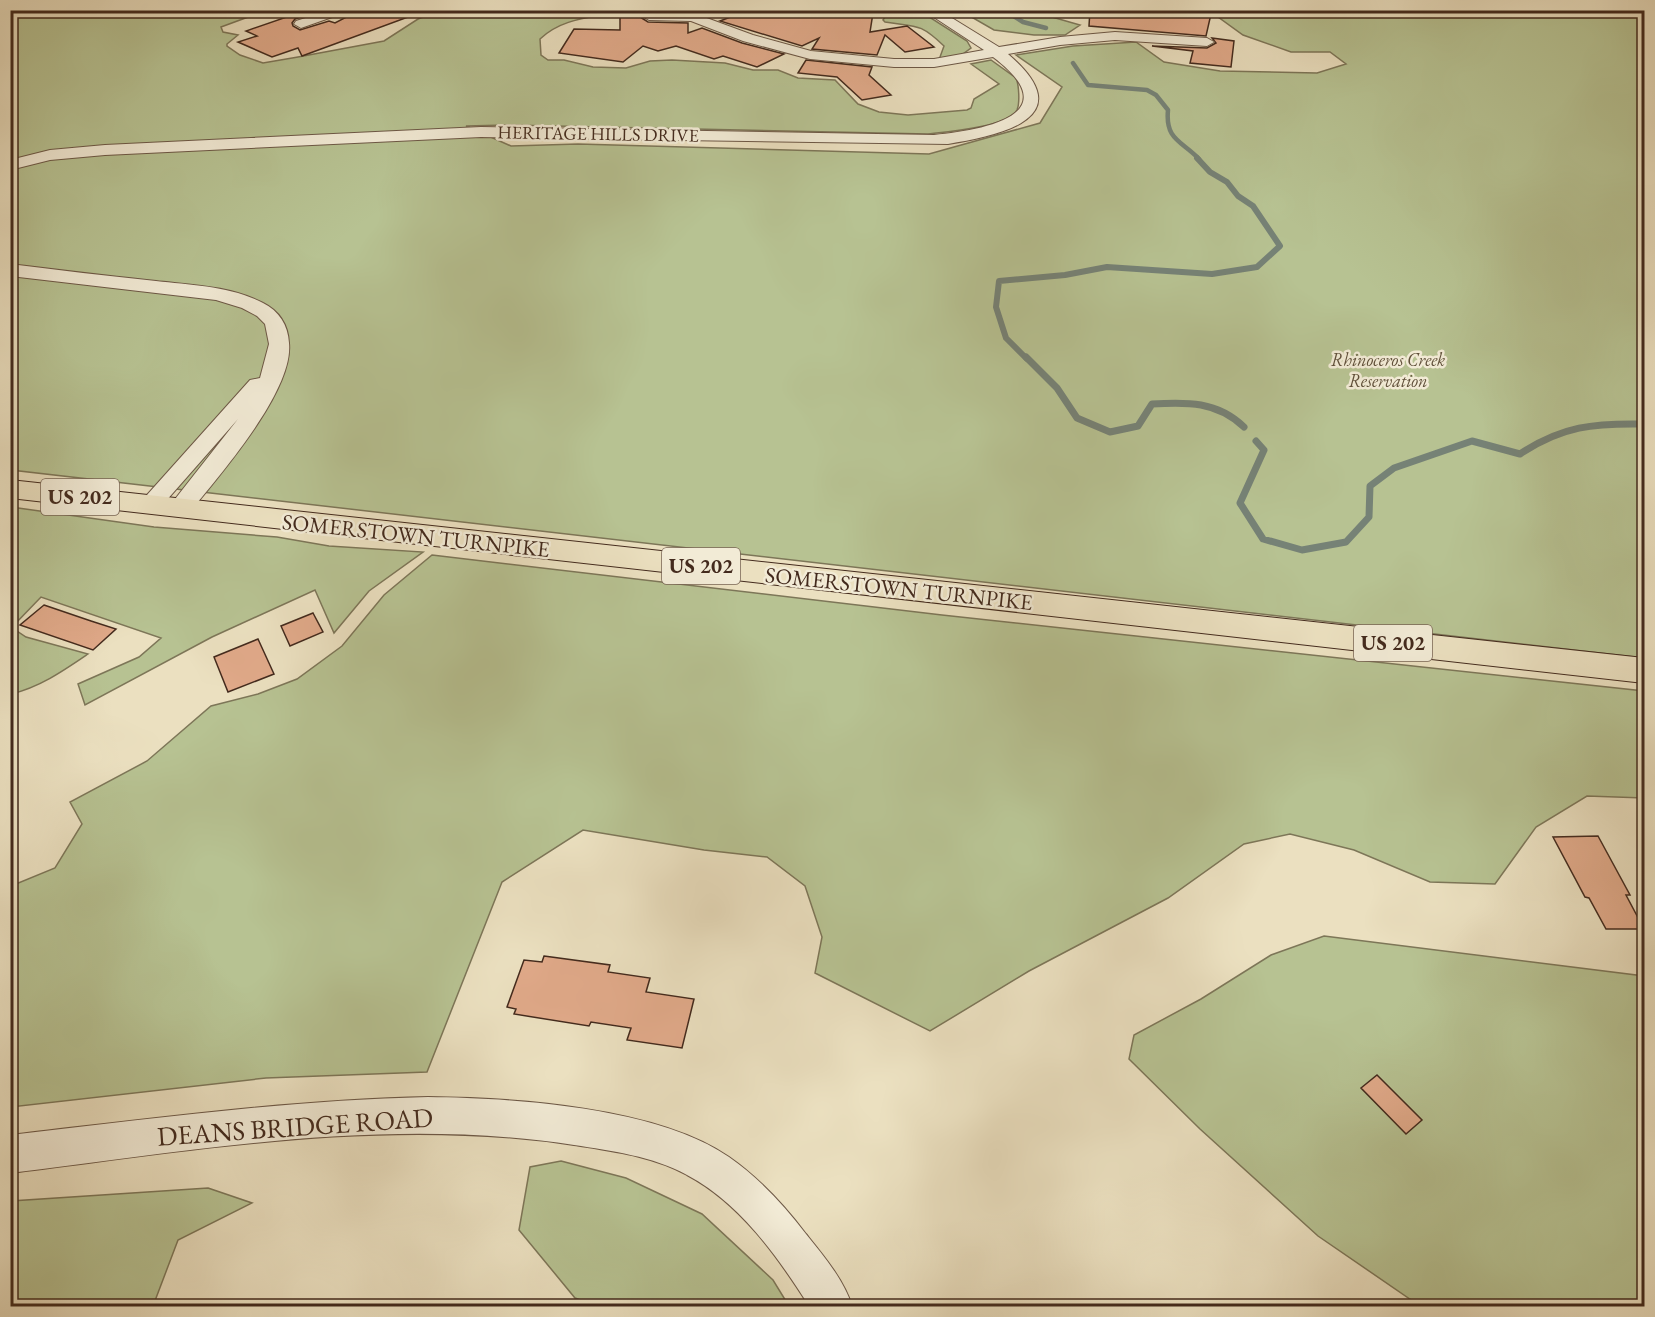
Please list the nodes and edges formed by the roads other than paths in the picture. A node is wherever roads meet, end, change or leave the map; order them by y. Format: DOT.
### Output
graph roads {
  1 [pos="346,10"];
  2 [pos="929,10"];
  3 [pos="649,16"];
  4 [pos="301,24"];
  5 [pos="1207,42"];
  6 [pos="992,51"];
  7 [pos="10,165"];
  8 [pos="10,270"];
  9 [pos="10,489"];
  10 [pos="165,507"];
  11 [pos="1644,671"];
  12 [pos="10,1154"];
  13 [pos="832,1306"];
  1 -- 4 [label="street"];
  2 -- 6 [label="street, HERITAGE HILLS DRIVE"];
  3 -- 6 [label="street"];
  5 -- 6 [label="street"];
  6 -- 7 [label="street, HERITAGE HILLS DRIVE"];
  8 -- 10 [label="street"];
  9 -- 10 [label="main road, SOMERSTOWN TURNPIKE / US 202"];
  10 -- 11 [label="main road, SOMERSTOWN TURNPIKE / US 202"];
  12 -- 13 [label="street, DEANS BRIDGE ROAD"];
}
